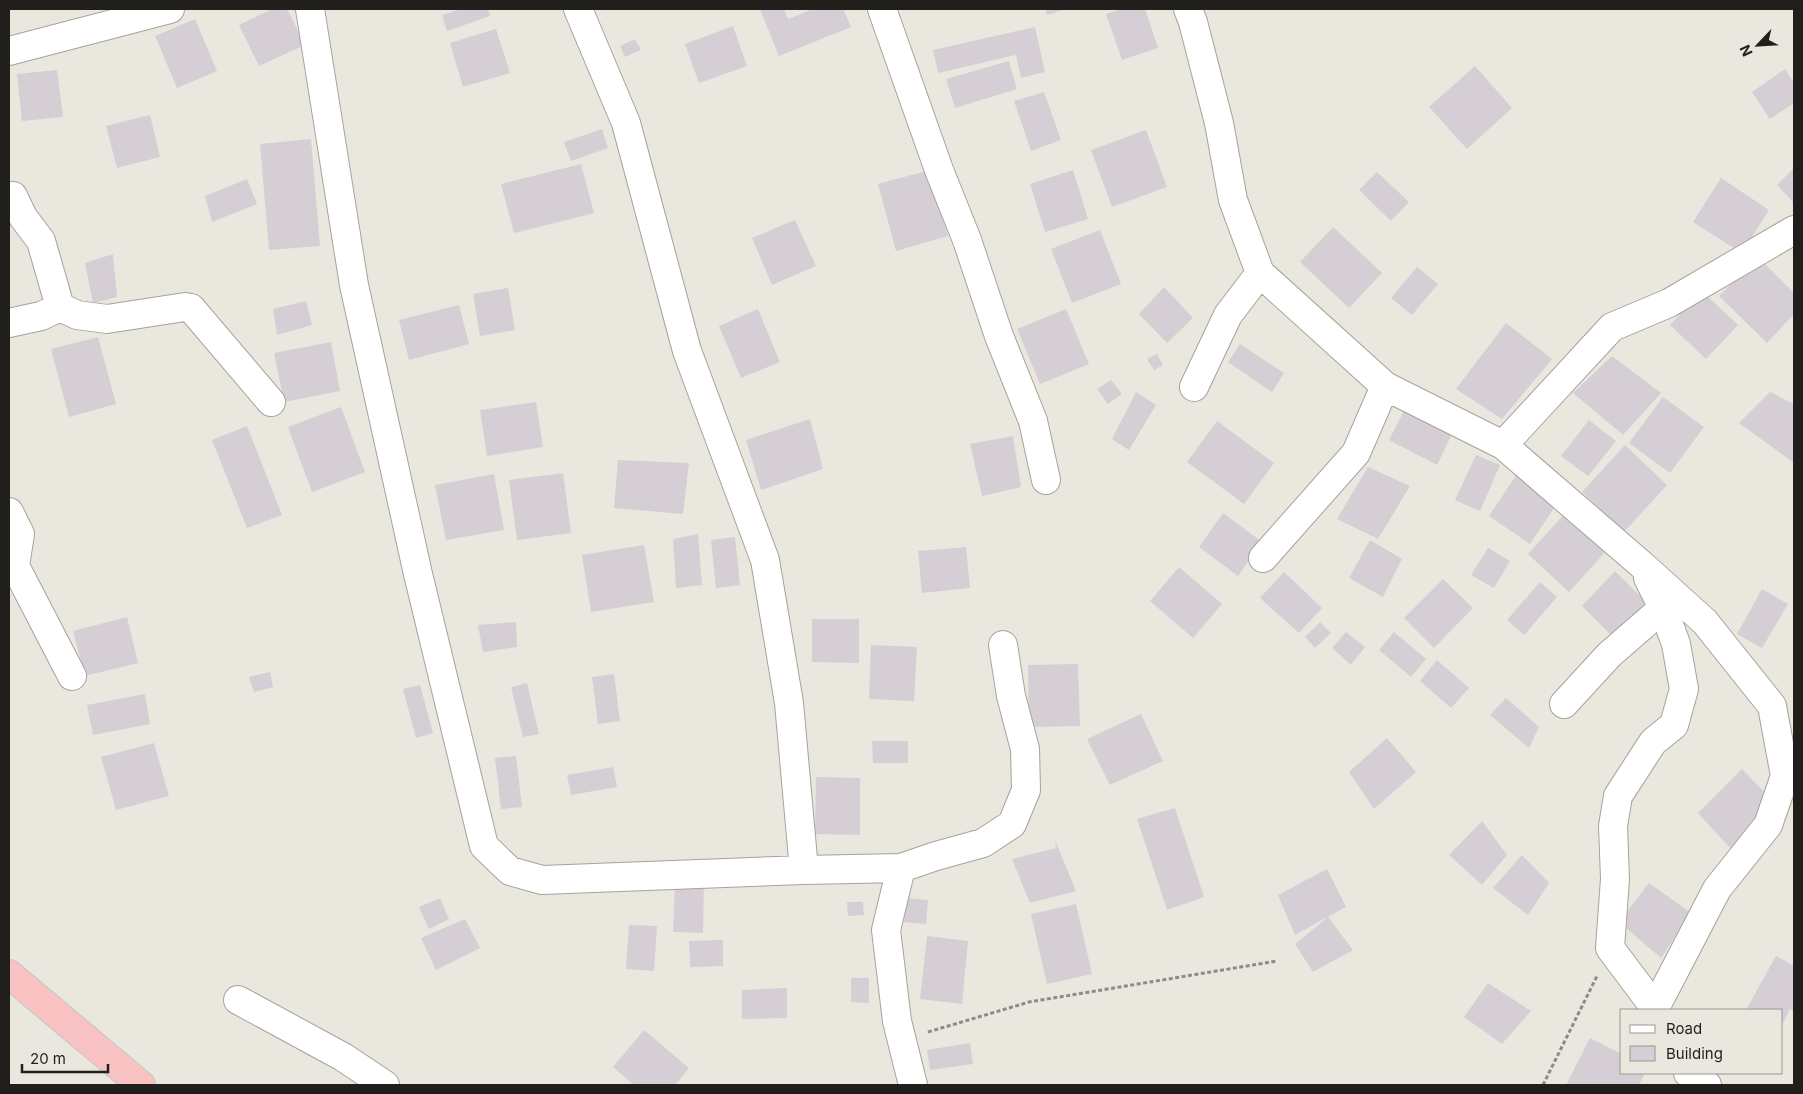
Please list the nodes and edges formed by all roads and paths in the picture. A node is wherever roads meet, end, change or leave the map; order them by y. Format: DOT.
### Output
graph roads {
  1 [pos="170,9"];
  2 [pos="310,9"];
  3 [pos="578,9"];
  4 [pos="882,9"];
  5 [pos="1188,9"];
  6 [pos="9,51"];
  7 [pos="9,196"];
  8 [pos="1794,230"];
  9 [pos="1260,274"];
  10 [pos="60,308"];
  11 [pos="9,323"];
  12 [pos="1385,386"];
  13 [pos="1194,387"];
  14 [pos="271,402"];
  15 [pos="1503,446"];
  16 [pos="1046,480"];
  17 [pos="9,512"];
  18 [pos="1263,558"];
  19 [pos="1642,565"];
  20 [pos="1663,608"];
  21 [pos="1003,645"];
  22 [pos="72,676"];
  23 [pos="1564,704"];
  24 [pos="901,868"];
  25 [pos="804,870"];
  26 [pos="1610,948"];
  27 [pos="1277,961"];
  28 [pos="9,974"];
  29 [pos="238,1000"];
  30 [pos="1655,1009"];
  31 [pos="902,1040"];
  32 [pos="1690,1074"];
  33 [pos="141,1085"];
  34 [pos="385,1085"];
  35 [pos="913,1085"];
  36 [pos="1543,1085"];
  37 [pos="1706,1085"];
  1 -- 6 [label="street"];
  2 -- 25 [label="street"];
  3 -- 25 [label="street"];
  4 -- 16 [label="street"];
  5 -- 9 [label="street"];
  7 -- 10 [label="street"];
  8 -- 15 [label="street"];
  9 -- 12 [label="street"];
  9 -- 13 [label="street"];
  10 -- 11 [label="street"];
  10 -- 14 [label="street"];
  12 -- 15 [label="street"];
  12 -- 18 [label="street"];
  15 -- 19 [label="street"];
  17 -- 22 [label="street"];
  19 -- 20 [label="street"];
  19 -- 30 [label="street"];
  20 -- 23 [label="street"];
  20 -- 26 [label="street"];
  21 -- 24 [label="street"];
  24 -- 25 [label="street"];
  24 -- 31 [label="street"];
  26 -- 30 [label="street"];
  26 -- 36 [label="path"];
  27 -- 31 [label="path"];
  28 -- 33 [label="highway"];
  29 -- 34 [label="street"];
  31 -- 35 [label="street"];
  32 -- 37 [label="street"];
}
